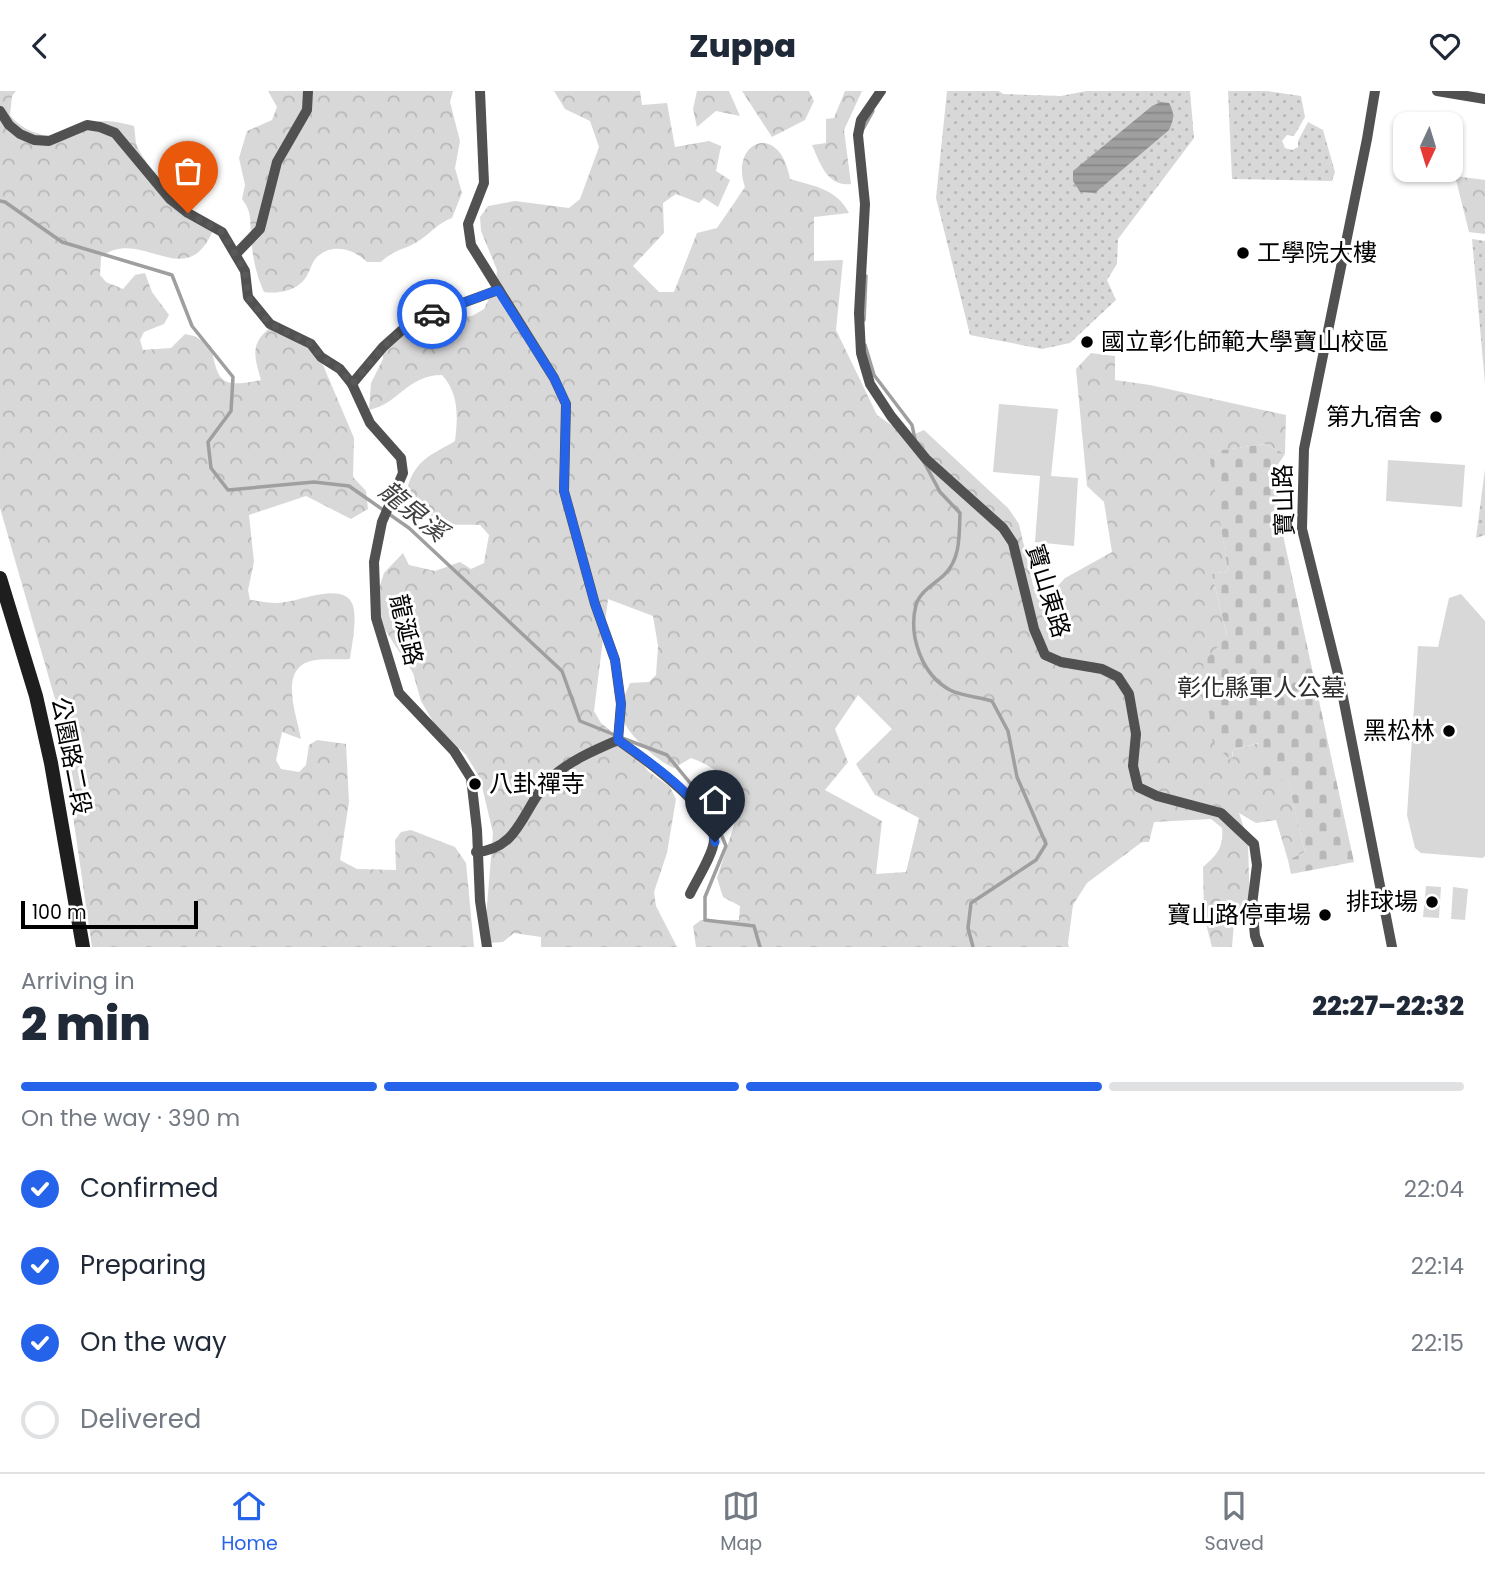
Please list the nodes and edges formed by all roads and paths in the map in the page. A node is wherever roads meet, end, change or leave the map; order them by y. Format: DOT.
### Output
graph roads {
  1 [pos="308,91"];
  2 [pos="481,91"];
  3 [pos="881,91"];
  4 [pos="1375,91"];
  5 [pos="1437,91"];
  6 [pos="1485,99"];
  7 [pos="0,111"];
  8 [pos="236,254"];
  9 [pos="498,290"];
  10 [pos="352,384"];
  11 [pos="0,578"];
  12 [pos="618,740"];
  13 [pos="477,852"];
  14 [pos="690,894"];
  15 [pos="83,947"];
  16 [pos="487,947"];
  17 [pos="1259,947"];
  18 [pos="1392,947"];
  1 -- 8 [label="street"];
  2 -- 9 [label="street"];
  3 -- 17 [label="street, 寶山東路"];
  4 -- 18 [label="street, 寶山路"];
  5 -- 6 [label="street"];
  7 -- 8 [label="street, 龍涎路"];
  8 -- 10 [label="street, 龍涎路"];
  9 -- 10 [label="street"];
  9 -- 12 [label="street"];
  10 -- 13 [label="street, 龍涎路"];
  11 -- 15 [label="main road, 公園路二段"];
  12 -- 13 [label="street"];
  12 -- 14 [label="street"];
  13 -- 16 [label="street, 龍涎路"];
}
